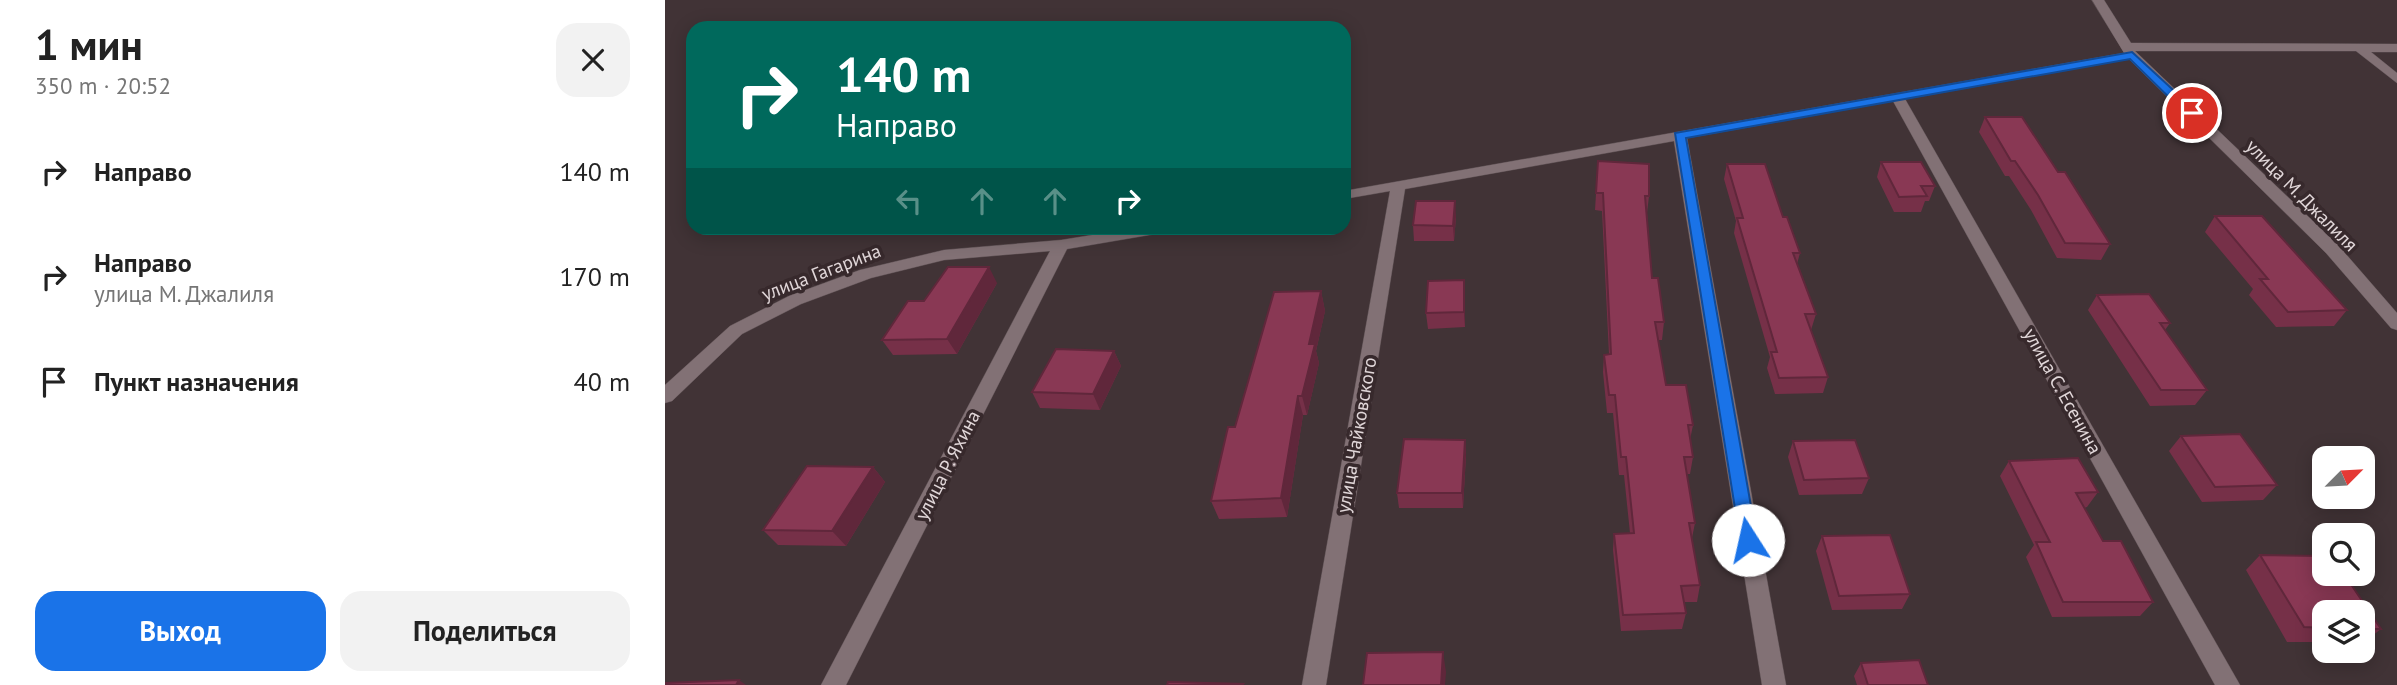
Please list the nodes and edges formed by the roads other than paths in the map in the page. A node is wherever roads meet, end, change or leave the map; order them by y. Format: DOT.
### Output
graph roads {
  1 [pos="2098,0"];
  2 [pos="2357,46"];
  3 [pos="2397,48"];
  4 [pos="2130,51"];
  5 [pos="2397,79"];
  6 [pos="1897,97"];
  7 [pos="1680,135"];
  8 [pos="1398,186"];
  9 [pos="1351,194"];
  10 [pos="1120,235"];
  11 [pos="1061,245"];
  12 [pos="2397,324"];
  13 [pos="665,396"];
  14 [pos="832,685"];
  15 [pos="1314,685"];
  16 [pos="1774,685"];
  17 [pos="2228,685"];
  1 -- 4 [label="street, улица М. Джалиля"];
  2 -- 3 [label="street"];
  2 -- 4 [label="street"];
  2 -- 5 [label="street"];
  4 -- 6 [label="street"];
  4 -- 12 [label="street, улица М. Джалиля"];
  6 -- 7 [label="street"];
  6 -- 17 [label="street, улица С. Есенина"];
  7 -- 8 [label="street"];
  7 -- 16 [label="street"];
  8 -- 9 [label="street"];
  8 -- 15 [label="street, улица Чайковского"];
  10 -- 11 [label="street, улица Гагарина"];
  11 -- 13 [label="street, улица Гагарина"];
  11 -- 14 [label="street, улица Р. Яхина"];
}
